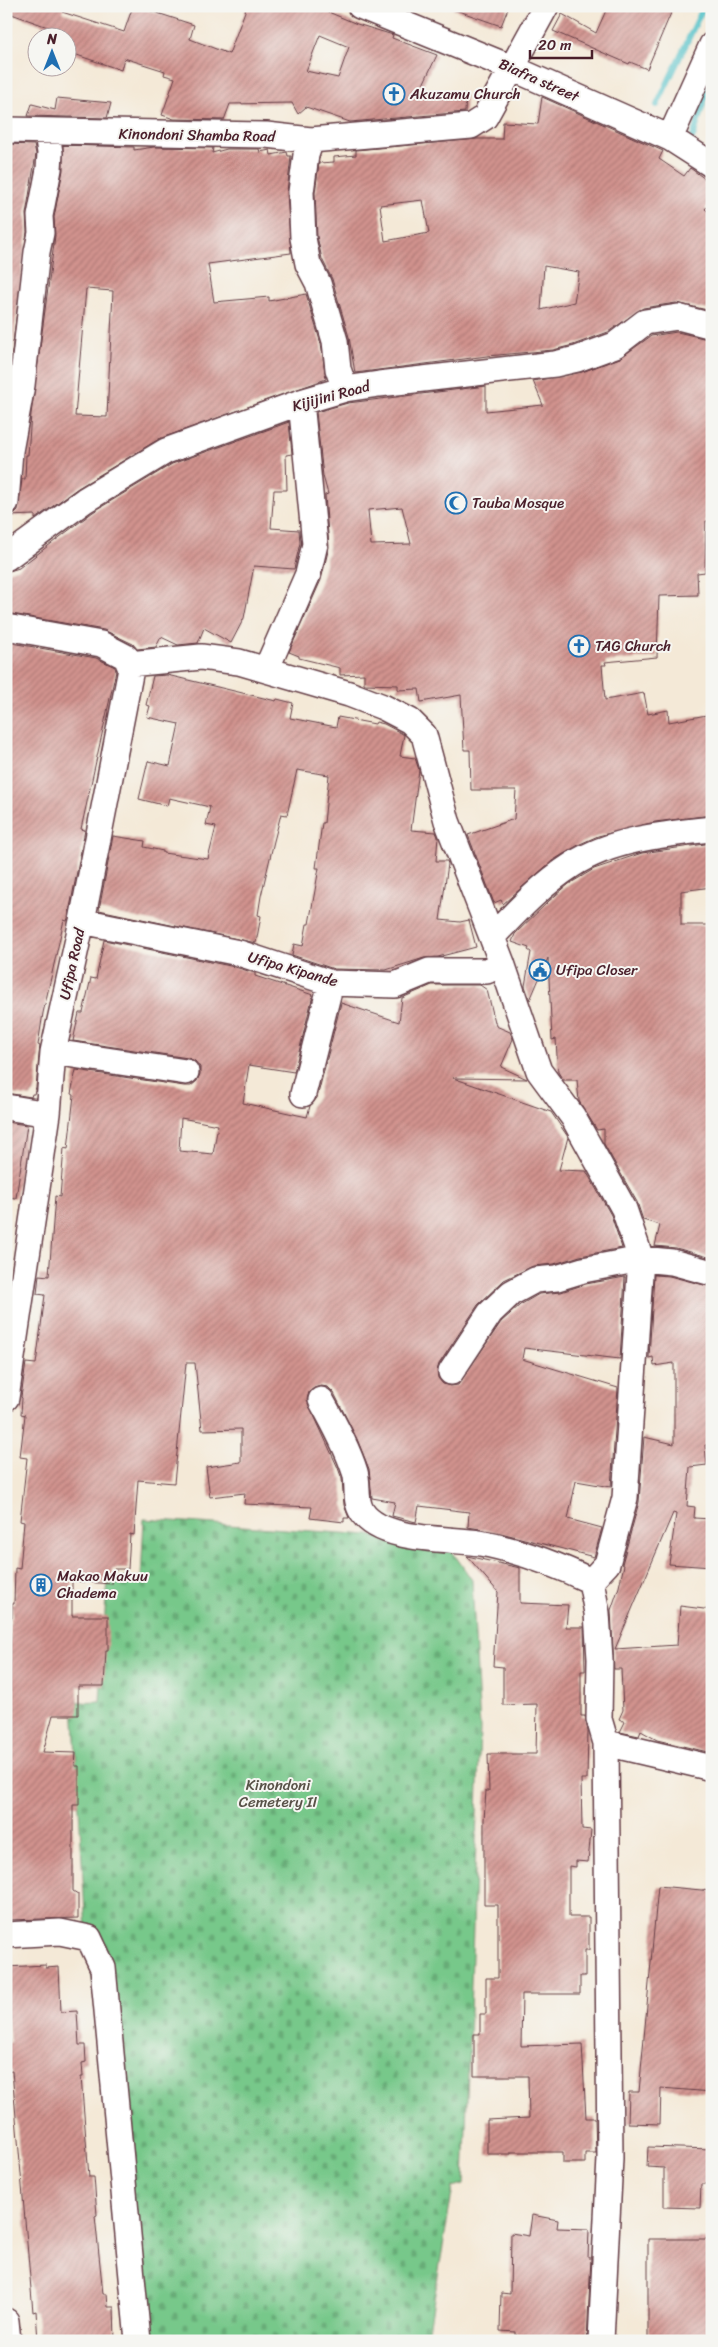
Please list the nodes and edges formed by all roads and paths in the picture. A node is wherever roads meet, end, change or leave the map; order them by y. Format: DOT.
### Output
graph roads {
  1 [pos="360,6"];
  2 [pos="546,6"];
  3 [pos="712,45"];
  4 [pos="512,68"];
  5 [pos="6,130"];
  6 [pos="47,132"];
  7 [pos="670,138"];
  8 [pos="311,140"];
  9 [pos="712,165"];
  10 [pos="712,326"];
  11 [pos="345,389"];
  12 [pos="301,402"];
  13 [pos="6,502"];
  14 [pos="6,558"];
  15 [pos="6,627"];
  16 [pos="129,664"];
  17 [pos="266,670"];
  18 [pos="712,829"];
  19 [pos="82,921"];
  20 [pos="492,937"];
  21 [pos="502,963"];
  22 [pos="331,983"];
  23 [pos="53,1052"];
  24 [pos="186,1072"];
  25 [pos="303,1094"];
  26 [pos="6,1107"];
  27 [pos="48,1114"];
  28 [pos="641,1259"];
  29 [pos="712,1273"];
  30 [pos="451,1372"];
  31 [pos="6,1398"];
  32 [pos="321,1400"];
  33 [pos="590,1581"];
  34 [pos="606,1743"];
  35 [pos="712,1768"];
  36 [pos="6,1935"];
  37 [pos="6,2321"];
  38 [pos="8,2341"];
  39 [pos="138,2341"];
  40 [pos="601,2341"];
  1 -- 4 [label="street, Biafra street"];
  2 -- 4 [label="street, Kinondoni Shamba Road"];
  3 -- 7 [label="street"];
  4 -- 7 [label="street, Biafra street"];
  4 -- 8 [label="street, Kinondoni Shamba Road"];
  5 -- 6 [label="street, Kinondoni Shamba Road"];
  6 -- 8 [label="street, Kinondoni Shamba Road"];
  6 -- 13 [label="street"];
  7 -- 9 [label="street, Biafra street"];
  8 -- 11 [label="street"];
  10 -- 11 [label="street, Kijijini Road"];
  11 -- 12 [label="street, Kijijini Road"];
  12 -- 14 [label="street, Kijijini Road"];
  12 -- 17 [label="street"];
  15 -- 16 [label="street"];
  16 -- 17 [label="street"];
  16 -- 19 [label="street, Ufipa Road"];
  17 -- 20 [label="street"];
  18 -- 20 [label="street"];
  19 -- 22 [label="street, Ufipa Kipande"];
  19 -- 23 [label="street, Ufipa Road"];
  20 -- 21 [label="street"];
  21 -- 22 [label="street, Ufipa Kipande"];
  21 -- 28 [label="street"];
  22 -- 25 [label="street"];
  23 -- 24 [label="street"];
  23 -- 27 [label="street, Ufipa Road"];
  26 -- 27 [label="street"];
  27 -- 31 [label="street, Ufipa Road"];
  28 -- 29 [label="street"];
  28 -- 30 [label="street"];
  28 -- 33 [label="street"];
  32 -- 33 [label="street"];
  33 -- 34 [label="street"];
  34 -- 35 [label="street"];
  34 -- 40 [label="street"];
  36 -- 39 [label="street"];
  37 -- 38 [label="street"];
}
